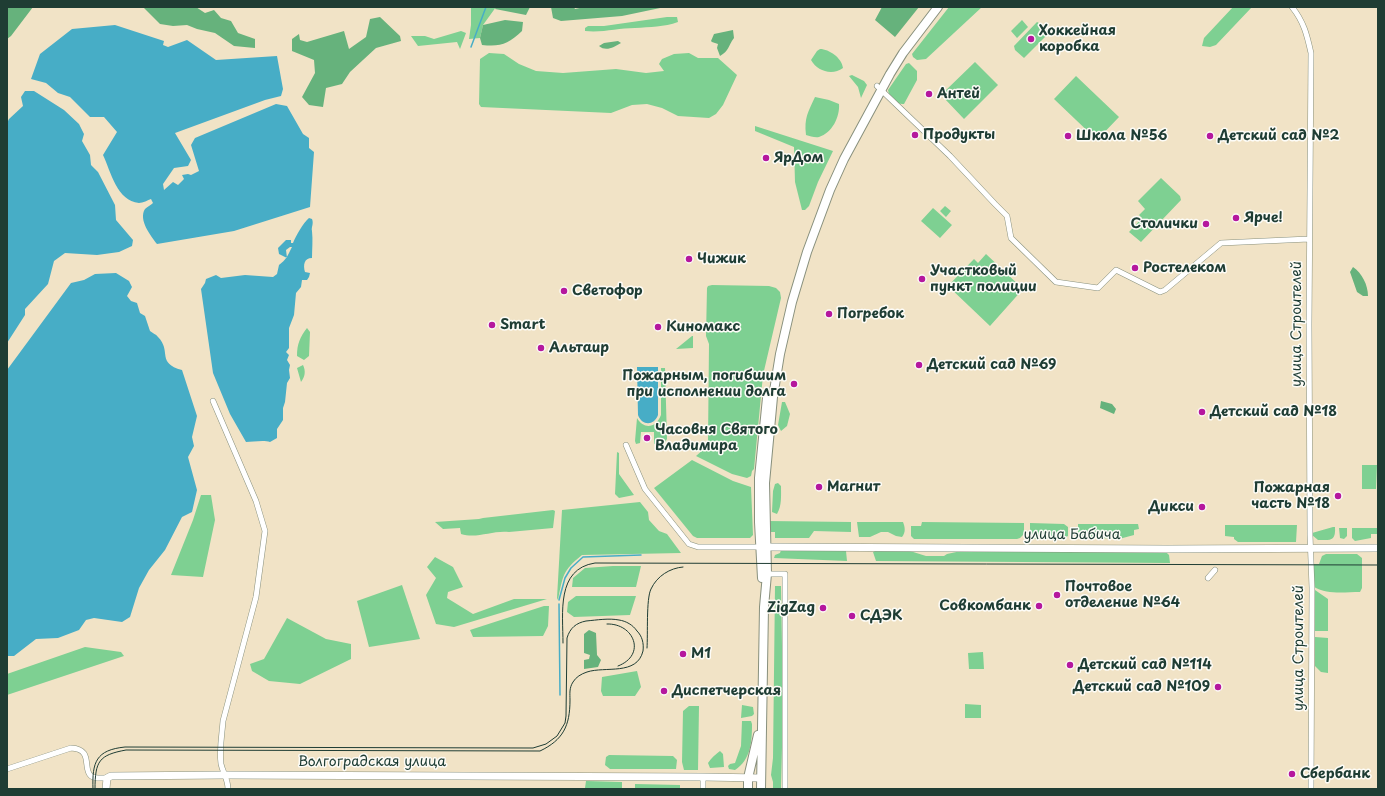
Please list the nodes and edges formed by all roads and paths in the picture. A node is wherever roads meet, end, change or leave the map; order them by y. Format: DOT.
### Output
graph roads {
  1 [pos="933,7"];
  2 [pos="938,7"];
  3 [pos="1292,7"];
  4 [pos="879,88"];
  5 [pos="1309,238"];
  6 [pos="213,401"];
  7 [pos="626,445"];
  8 [pos="763,546"];
  9 [pos="1310,548"];
  10 [pos="1378,548"];
  11 [pos="1215,570"];
  12 [pos="764,574"];
  13 [pos="1208,578"];
  14 [pos="762,718"];
  15 [pos="7,769"];
  16 [pos="225,775"];
  17 [pos="704,777"];
  18 [pos="107,778"];
  19 [pos="748,778"];
  20 [pos="761,778"];
  21 [pos="106,789"];
  22 [pos="228,789"];
  23 [pos="703,789"];
  24 [pos="748,789"];
  25 [pos="761,789"];
  26 [pos="785,789"];
  27 [pos="1311,789"];
  1 -- 4 [label="main road"];
  2 -- 4 [label="main road"];
  3 -- 5 [label="street, улица Строителей"];
  4 -- 5 [label="street"];
  4 -- 8 [label="main road"];
  5 -- 9 [label="street, улица Строителей"];
  6 -- 16 [label="street"];
  7 -- 8 [label="street"];
  8 -- 9 [label="street, улица Бабича"];
  8 -- 12 [label="main road"];
  9 -- 10 [label="street, улица Бабича"];
  9 -- 27 [label="street, улица Строителей"];
  11 -- 13 [label="street"];
  12 -- 14 [label="main road"];
  12 -- 26 [label="street"];
  14 -- 19 [label="main road"];
  14 -- 20 [label="main road"];
  15 -- 18 [label="street, Волгоградская улица"];
  16 -- 17 [label="street, Волгоградская улица"];
  16 -- 18 [label="street, Волгоградская улица"];
  16 -- 22 [label="street"];
  17 -- 19 [label="street, Волгоградская улица"];
  17 -- 23 [label="street"];
  18 -- 21 [label="street"];
  19 -- 20 [label="street, Волгоградская улица"];
  19 -- 24 [label="main road"];
  20 -- 25 [label="main road"];
}
